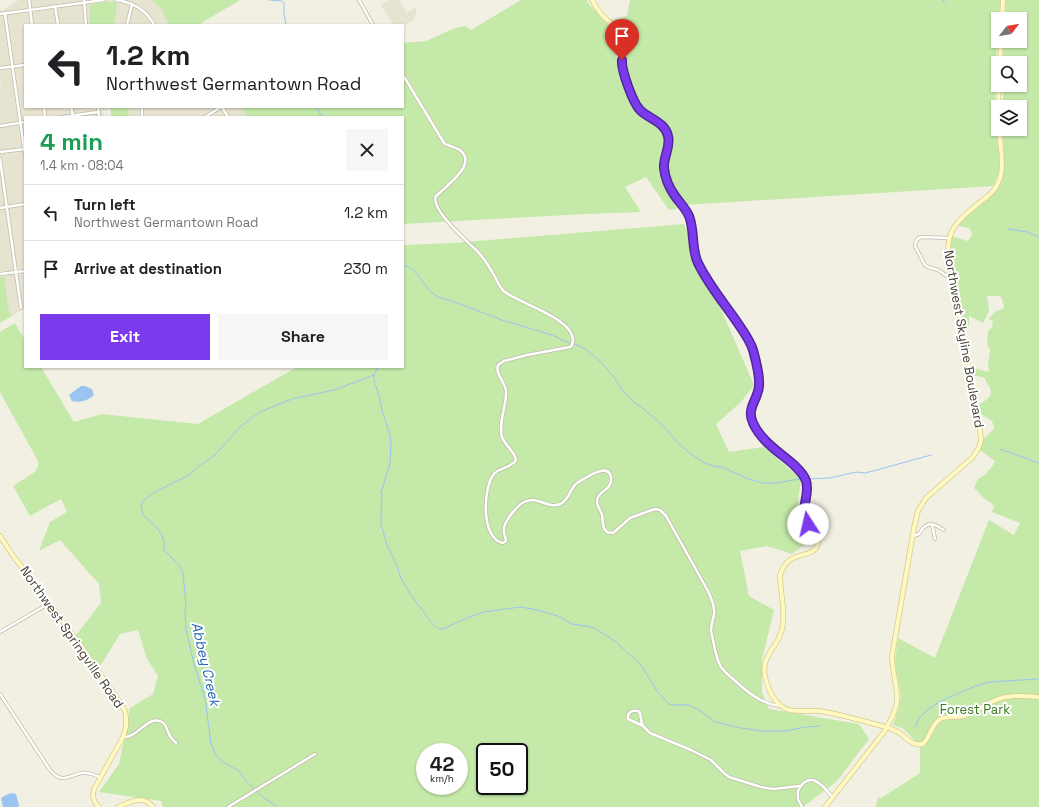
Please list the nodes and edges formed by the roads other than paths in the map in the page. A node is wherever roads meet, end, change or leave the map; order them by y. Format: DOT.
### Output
graph roads {
  1 [pos="29,0"];
  2 [pos="104,0"];
  3 [pos="116,0"];
  4 [pos="359,0"];
  5 [pos="592,0"];
  6 [pos="1003,0"];
  7 [pos="84,1"];
  8 [pos="132,4"];
  9 [pos="55,6"];
  10 [pos="30,10"];
  11 [pos="1002,12"];
  12 [pos="0,14"];
  13 [pos="5,14"];
  14 [pos="32,24"];
  15 [pos="58,24"];
  16 [pos="86,24"];
  17 [pos="127,24"];
  18 [pos="153,24"];
  19 [pos="373,24"];
  20 [pos="24,65"];
  21 [pos="12,66"];
  22 [pos="0,68"];
  23 [pos="404,76"];
  24 [pos="98,108"];
  25 [pos="220,108"];
  26 [pos="98,112"];
  27 [pos="72,116"];
  28 [pos="99,116"];
  29 [pos="207,116"];
  30 [pos="24,122"];
  31 [pos="20,123"];
  32 [pos="0,126"];
  33 [pos="1000,136"];
  34 [pos="24,144"];
  35 [pos="24,149"];
  36 [pos="0,152"];
  37 [pos="0,159"];
  38 [pos="24,204"];
  39 [pos="7,207"];
  40 [pos="0,208"];
  41 [pos="949,238"];
  42 [pos="24,271"];
  43 [pos="16,272"];
  44 [pos="0,274"];
  45 [pos="953,280"];
  46 [pos="22,308"];
  47 [pos="932,524"];
  48 [pos="944,530"];
  49 [pos="0,536"];
  50 [pos="912,536"];
  51 [pos="935,539"];
  52 [pos="50,603"];
  53 [pos="0,632"];
  54 [pos="0,694"];
  55 [pos="1039,697"];
  56 [pos="1,698"];
  57 [pos="782,707"];
  58 [pos="643,726"];
  59 [pos="887,728"];
  60 [pos="123,737"];
  61 [pos="176,743"];
  62 [pos="315,754"];
  63 [pos="100,777"];
  64 [pos="800,786"];
  65 [pos="832,797"];
  66 [pos="99,807"];
  67 [pos="118,807"];
  68 [pos="153,807"];
  69 [pos="228,807"];
  70 [pos="802,807"];
  71 [pos="825,807"];
  1 -- 10 [label="street"];
  2 -- 7 [label="street"];
  3 -- 8 [label="street"];
  4 -- 19 [label="street"];
  5 -- 57 [label="main road"];
  6 -- 11 [label="main road"];
  7 -- 9 [label="street"];
  7 -- 16 [label="street"];
  8 -- 17 [label="street"];
  8 -- 18 [label="street"];
  9 -- 10 [label="street"];
  9 -- 15 [label="street"];
  10 -- 13 [label="street"];
  10 -- 14 [label="street"];
  12 -- 13 [label="street"];
  13 -- 21 [label="street"];
  20 -- 21 [label="street"];
  21 -- 22 [label="street"];
  21 -- 31 [label="street"];
  23 -- 57 [label="street"];
  24 -- 26 [label="street"];
  25 -- 29 [label="street"];
  26 -- 27 [label="street"];
  26 -- 28 [label="street"];
  30 -- 31 [label="street"];
  31 -- 32 [label="street"];
  31 -- 34 [label="street"];
  33 -- 41 [label="main road, Northwest Skyline Boulevard"];
  35 -- 36 [label="street"];
  37 -- 39 [label="street"];
  38 -- 39 [label="street"];
  39 -- 40 [label="street"];
  39 -- 43 [label="street"];
  41 -- 45 [label="main road, Northwest Skyline Boulevard"];
  41 -- 45 [label="street"];
  42 -- 43 [label="street"];
  43 -- 44 [label="street"];
  43 -- 46 [label="street"];
  45 -- 50 [label="main road, Northwest Skyline Boulevard"];
  47 -- 48 [label="street"];
  47 -- 50 [label="street"];
  47 -- 51 [label="street"];
  49 -- 52 [label="main road, Northwest Springville Road"];
  50 -- 59 [label="main road, Northwest Skyline Boulevard"];
  52 -- 53 [label="street"];
  52 -- 60 [label="main road, Northwest Springville Road"];
  54 -- 56 [label="street"];
  55 -- 59 [label="main road"];
  56 -- 63 [label="street"];
  57 -- 59 [label="main road"];
  58 -- 58 [label="street"];
  58 -- 64 [label="street"];
  59 -- 65 [label="main road, Northwest Skyline Boulevard"];
  60 -- 61 [label="street"];
  60 -- 63 [label="main road, Northwest Springville Road"];
  62 -- 69 [label="street"];
  63 -- 66 [label="main road, Northwest Springville Road"];
  64 -- 65 [label="street"];
  64 -- 70 [label="street"];
  65 -- 71 [label="main road, Northwest Skyline Boulevard"];
  67 -- 68 [label="main road"];
}
